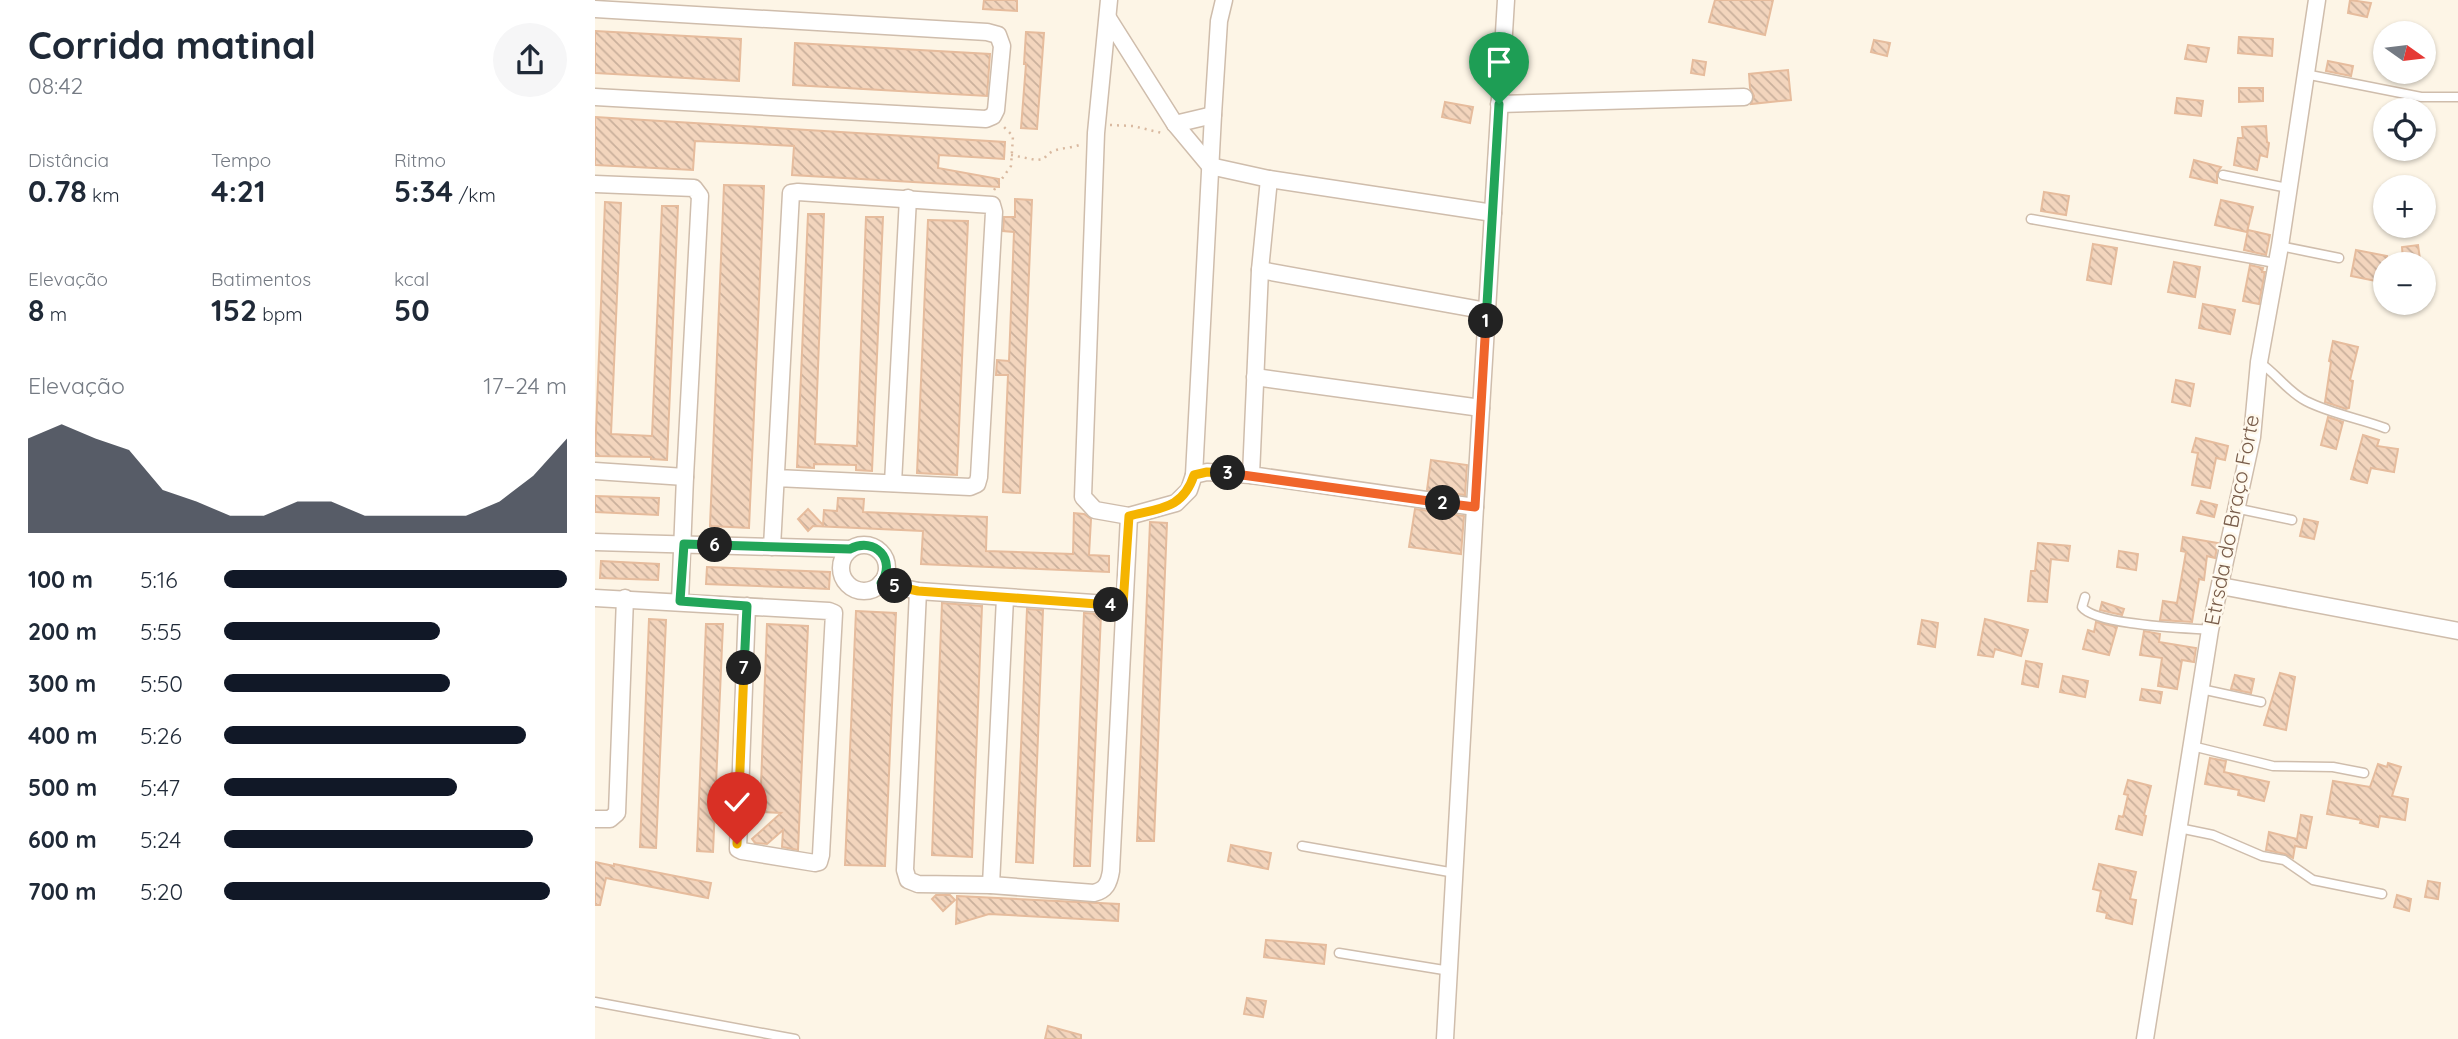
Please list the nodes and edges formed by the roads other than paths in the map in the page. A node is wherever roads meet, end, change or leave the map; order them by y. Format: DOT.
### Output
graph roads {
  1 [pos="1109,0"];
  2 [pos="1224,0"];
  3 [pos="1506,0"];
  4 [pos="2317,0"];
  5 [pos="595,9"];
  6 [pos="1108,18"];
  7 [pos="2305,74"];
  8 [pos="595,97"];
  9 [pos="1744,97"];
  10 [pos="2458,97"];
  11 [pos="1499,104"];
  12 [pos="1213,114"];
  13 [pos="1175,124"];
  14 [pos="1210,166"];
  15 [pos="2223,175"];
  16 [pos="1269,179"];
  17 [pos="595,184"];
  18 [pos="2288,188"];
  19 [pos="908,198"];
  20 [pos="1493,214"];
  21 [pos="2031,219"];
  22 [pos="2280,246"];
  23 [pos="2339,258"];
  24 [pos="2276,263"];
  25 [pos="1260,270"];
  26 [pos="1486,311"];
  27 [pos="2259,362"];
  28 [pos="1255,377"];
  29 [pos="1481,408"];
  30 [pos="2385,428"];
  31 [pos="595,471"];
  32 [pos="1194,475"];
  33 [pos="1251,475"];
  34 [pos="685,477"];
  35 [pos="776,478"];
  36 [pos="893,483"];
  37 [pos="1475,507"];
  38 [pos="2235,508"];
  39 [pos="1129,516"];
  40 [pos="2292,520"];
  41 [pos="595,542"];
  42 [pos="684,544"];
  43 [pos="772,547"];
  44 [pos="850,549"];
  45 [pos="881,583"];
  46 [pos="2221,586"];
  47 [pos="918,591"];
  48 [pos="2085,597"];
  49 [pos="595,598"];
  50 [pos="625,598"];
  51 [pos="1005,598"];
  52 [pos="680,601"];
  53 [pos="1123,605"];
  54 [pos="747,606"];
  55 [pos="2210,630"];
  56 [pos="2458,631"];
  57 [pos="2201,689"];
  58 [pos="2260,702"];
  59 [pos="2192,746"];
  60 [pos="2364,773"];
  61 [pos="595,818"];
  62 [pos="2179,828"];
  63 [pos="1301,846"];
  64 [pos="1455,873"];
  65 [pos="991,885"];
  66 [pos="2382,894"];
  67 [pos="1339,953"];
  68 [pos="1450,971"];
  69 [pos="595,1002"];
  70 [pos="796,1039"];
  71 [pos="1445,1039"];
  72 [pos="2145,1039"];
  1 -- 6 [label="street"];
  2 -- 12 [label="street"];
  3 -- 11 [label="street"];
  4 -- 7 [label="street, Etrsda do Braço Forte"];
  5 -- 8 [label="street"];
  6 -- 13 [label="street"];
  6 -- 39 [label="street"];
  7 -- 10 [label="lane"];
  7 -- 18 [label="street, Etrsda do Braço Forte"];
  9 -- 11 [label="street"];
  11 -- 20 [label="street"];
  12 -- 13 [label="street"];
  12 -- 14 [label="street"];
  13 -- 14 [label="street"];
  14 -- 16 [label="street"];
  14 -- 32 [label="street"];
  15 -- 18 [label="lane"];
  16 -- 20 [label="street"];
  16 -- 25 [label="street"];
  17 -- 34 [label="street"];
  18 -- 22 [label="street, Etrsda do Braço Forte"];
  19 -- 35 [label="street"];
  19 -- 36 [label="street"];
  19 -- 36 [label="street"];
  20 -- 26 [label="street"];
  21 -- 24 [label="lane"];
  22 -- 23 [label="lane"];
  22 -- 24 [label="street, Etrsda do Braço Forte"];
  24 -- 27 [label="street, Etrsda do Braço Forte"];
  25 -- 26 [label="street"];
  25 -- 28 [label="street"];
  26 -- 29 [label="street"];
  27 -- 30 [label="lane"];
  27 -- 38 [label="street, Etrsda do Braço Forte"];
  28 -- 29 [label="street"];
  28 -- 33 [label="street"];
  29 -- 37 [label="street"];
  31 -- 34 [label="street"];
  32 -- 33 [label="street"];
  32 -- 39 [label="street"];
  33 -- 37 [label="street"];
  34 -- 42 [label="street"];
  35 -- 36 [label="street"];
  35 -- 43 [label="street"];
  37 -- 64 [label="street"];
  38 -- 40 [label="lane"];
  38 -- 46 [label="street, Etrsda do Braço Forte"];
  39 -- 53 [label="street"];
  41 -- 42 [label="street"];
  42 -- 43 [label="street"];
  42 -- 52 [label="street"];
  43 -- 44 [label="street"];
  44 -- 45 [label="street"];
  44 -- 45 [label="street"];
  45 -- 47 [label="street"];
  46 -- 55 [label="street, Etrsda do Braço Forte"];
  46 -- 56 [label="street"];
  47 -- 51 [label="street"];
  47 -- 65 [label="street"];
  48 -- 55 [label="lane"];
  49 -- 50 [label="street"];
  50 -- 52 [label="street"];
  50 -- 61 [label="street"];
  51 -- 53 [label="street"];
  51 -- 65 [label="street"];
  52 -- 54 [label="street"];
  53 -- 65 [label="street"];
  54 -- 54 [label="street"];
  55 -- 57 [label="street, Etrsda do Braço Forte"];
  57 -- 58 [label="lane"];
  57 -- 59 [label="street, Etrsda do Braço Forte"];
  59 -- 60 [label="lane"];
  59 -- 62 [label="street, Etrsda do Braço Forte"];
  62 -- 66 [label="lane"];
  62 -- 72 [label="street, Etrsda do Braço Forte"];
  63 -- 64 [label="lane"];
  64 -- 68 [label="street"];
  67 -- 68 [label="lane"];
  68 -- 71 [label="street"];
  69 -- 70 [label="lane"];
}
